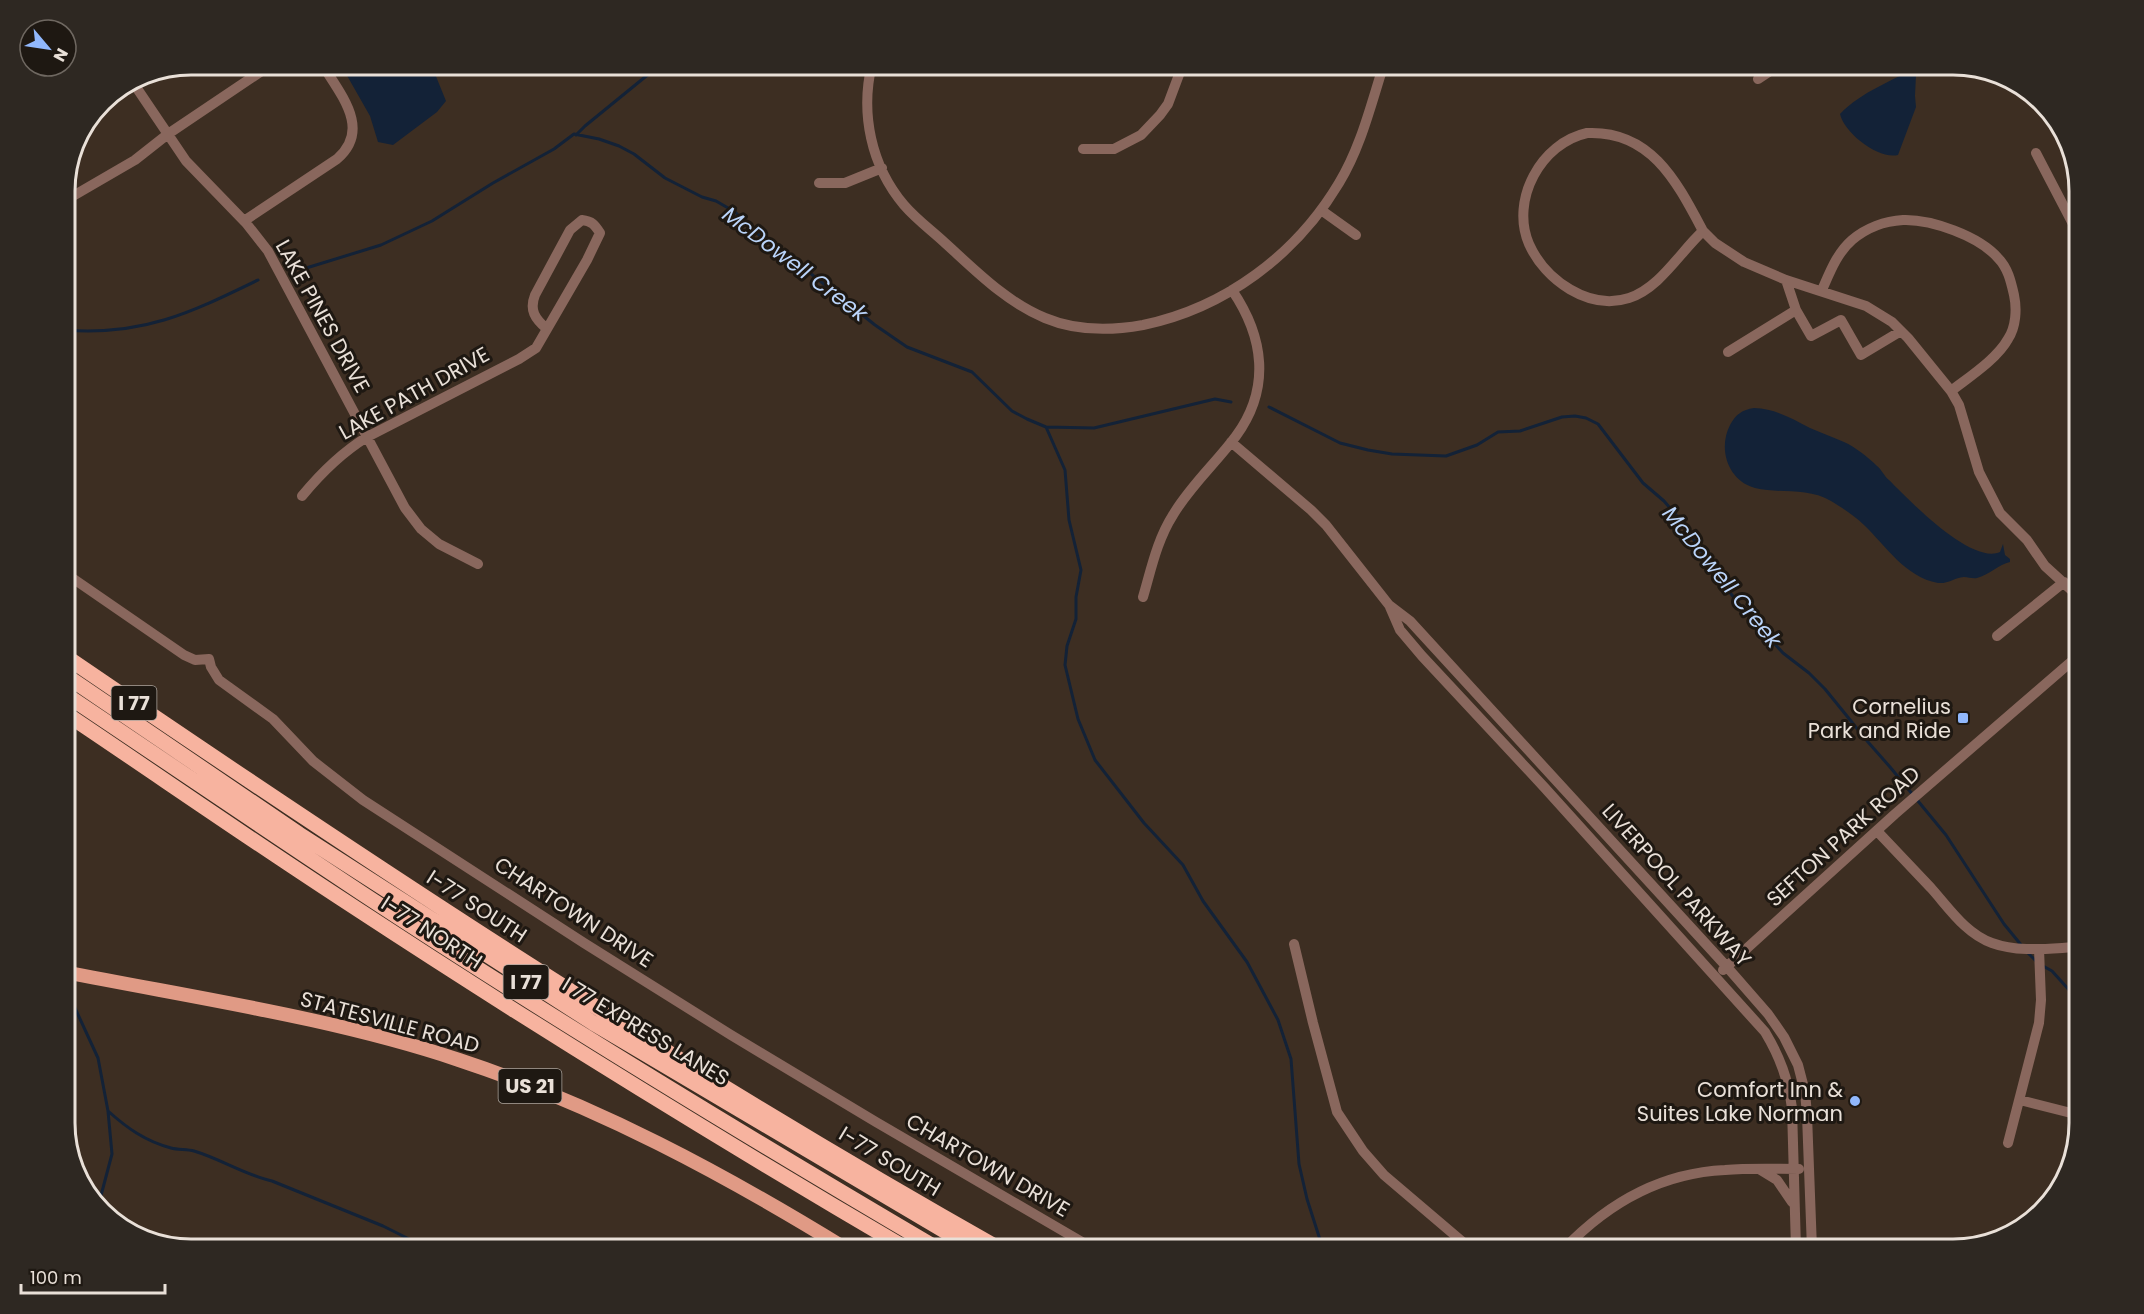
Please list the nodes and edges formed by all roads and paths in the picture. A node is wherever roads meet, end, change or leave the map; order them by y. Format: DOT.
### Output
graph roads {
  1 [pos="256,75"];
  2 [pos="328,75"];
  3 [pos="871,75"];
  4 [pos="1179,75"];
  5 [pos="1380,75"];
  6 [pos="1764,75"];
  7 [pos="1758,79"];
  8 [pos="137,89"];
  9 [pos="168,134"];
  10 [pos="1083,149"];
  11 [pos="2036,153"];
  12 [pos="882,168"];
  13 [pos="819,183"];
  14 [pos="75,195"];
  15 [pos="1321,210"];
  16 [pos="2069,216"];
  17 [pos="244,221"];
  18 [pos="1703,231"];
  19 [pos="1356,235"];
  20 [pos="1786,280"];
  21 [pos="1232,290"];
  22 [pos="1822,290"];
  23 [pos="1796,310"];
  24 [pos="547,329"];
  25 [pos="1901,331"];
  26 [pos="1728,352"];
  27 [pos="1951,391"];
  28 [pos="367,437"];
  29 [pos="1231,442"];
  30 [pos="302,496"];
  31 [pos="478,564"];
  32 [pos="75,580"];
  33 [pos="2064,582"];
  34 [pos="2069,587"];
  35 [pos="1143,597"];
  36 [pos="1389,605"];
  37 [pos="1997,636"];
  38 [pos="75,663"];
  39 [pos="2069,664"];
  40 [pos="75,682"];
  41 [pos="91,693"];
  42 [pos="75,701"];
  43 [pos="75,720"];
  44 [pos="203,751"];
  45 [pos="1877,831"];
  46 [pos="1294,944"];
  47 [pos="2069,948"];
  48 [pos="2039,949"];
  49 [pos="462,958"];
  50 [pos="1727,967"];
  51 [pos="75,974"];
  52 [pos="1716,976"];
  53 [pos="552,1034"];
  54 [pos="2020,1100"];
  55 [pos="2069,1112"];
  56 [pos="2008,1143"];
  57 [pos="1758,1169"];
  58 [pos="1793,1169"];
  59 [pos="1808,1169"];
  60 [pos="1794,1204"];
  61 [pos="827,1239"];
  62 [pos="888,1239"];
  63 [pos="920,1239"];
  64 [pos="956,1239"];
  65 [pos="981,1239"];
  66 [pos="1075,1239"];
  67 [pos="1457,1239"];
  68 [pos="1574,1239"];
  69 [pos="1796,1239"];
  70 [pos="1811,1239"];
  1 -- 9 [label="street"];
  2 -- 17 [label="street"];
  3 -- 12 [label="street"];
  4 -- 10 [label="street"];
  5 -- 15 [label="street"];
  6 -- 7 [label="street"];
  8 -- 9 [label="street, LAKE PINES DRIVE"];
  9 -- 14 [label="street"];
  9 -- 17 [label="street, LAKE PINES DRIVE"];
  11 -- 16 [label="street"];
  12 -- 13 [label="street"];
  12 -- 21 [label="street"];
  15 -- 19 [label="street"];
  15 -- 21 [label="street"];
  17 -- 28 [label="street, LAKE PINES DRIVE"];
  18 -- 18 [label="street"];
  18 -- 20 [label="street"];
  20 -- 22 [label="street"];
  20 -- 23 [label="street"];
  21 -- 29 [label="street"];
  22 -- 25 [label="street"];
  22 -- 27 [label="street"];
  23 -- 25 [label="street"];
  23 -- 26 [label="street"];
  24 -- 24 [label="street, LAKE PATH DRIVE"];
  24 -- 28 [label="street, LAKE PATH DRIVE"];
  25 -- 27 [label="street"];
  27 -- 33 [label="street"];
  28 -- 30 [label="street, LAKE PATH DRIVE"];
  28 -- 31 [label="street, LAKE PINES DRIVE"];
  29 -- 35 [label="street"];
  29 -- 36 [label="street, LIVERPOOL PARKWAY"];
  32 -- 66 [label="street, CHARTOWN DRIVE"];
  33 -- 34 [label="street"];
  33 -- 37 [label="street"];
  36 -- 50 [label="street, LIVERPOOL PARKWAY"];
  36 -- 52 [label="street, LIVERPOOL PARKWAY"];
  38 -- 44 [label="highway, I-77 SOUTH / I 77"];
  39 -- 45 [label="street, SEFTON PARK ROAD"];
  40 -- 41 [label="highway, I 77 EXPRESS LANES / I 77"];
  41 -- 44 [label="highway"];
  41 -- 64 [label="highway, I 77 EXPRESS LANES / I 77"];
  42 -- 49 [label="highway, I 77 EXPRESS LANES / I 77"];
  43 -- 53 [label="highway, I-77 NORTH / I 77"];
  44 -- 65 [label="highway, I-77 SOUTH / I 77"];
  45 -- 48 [label="street"];
  45 -- 50 [label="street, SEFTON PARK ROAD"];
  46 -- 67 [label="street"];
  47 -- 48 [label="street"];
  48 -- 54 [label="street"];
  49 -- 53 [label="highway"];
  49 -- 63 [label="highway, I 77 EXPRESS LANES / I 77"];
  50 -- 52 [label="street, SEFTON PARK ROAD"];
  50 -- 59 [label="street, LIVERPOOL PARKWAY"];
  51 -- 61 [label="main road, STATESVILLE ROAD / US 21"];
  52 -- 58 [label="street, LIVERPOOL PARKWAY"];
  53 -- 62 [label="highway, I-77 NORTH / I 77"];
  54 -- 55 [label="street"];
  54 -- 56 [label="street"];
  57 -- 58 [label="street"];
  57 -- 60 [label="street"];
  57 -- 68 [label="street"];
  58 -- 59 [label="street"];
  58 -- 60 [label="street, LIVERPOOL PARKWAY"];
  59 -- 70 [label="street, LIVERPOOL PARKWAY"];
  60 -- 69 [label="street, LIVERPOOL PARKWAY"];
}
